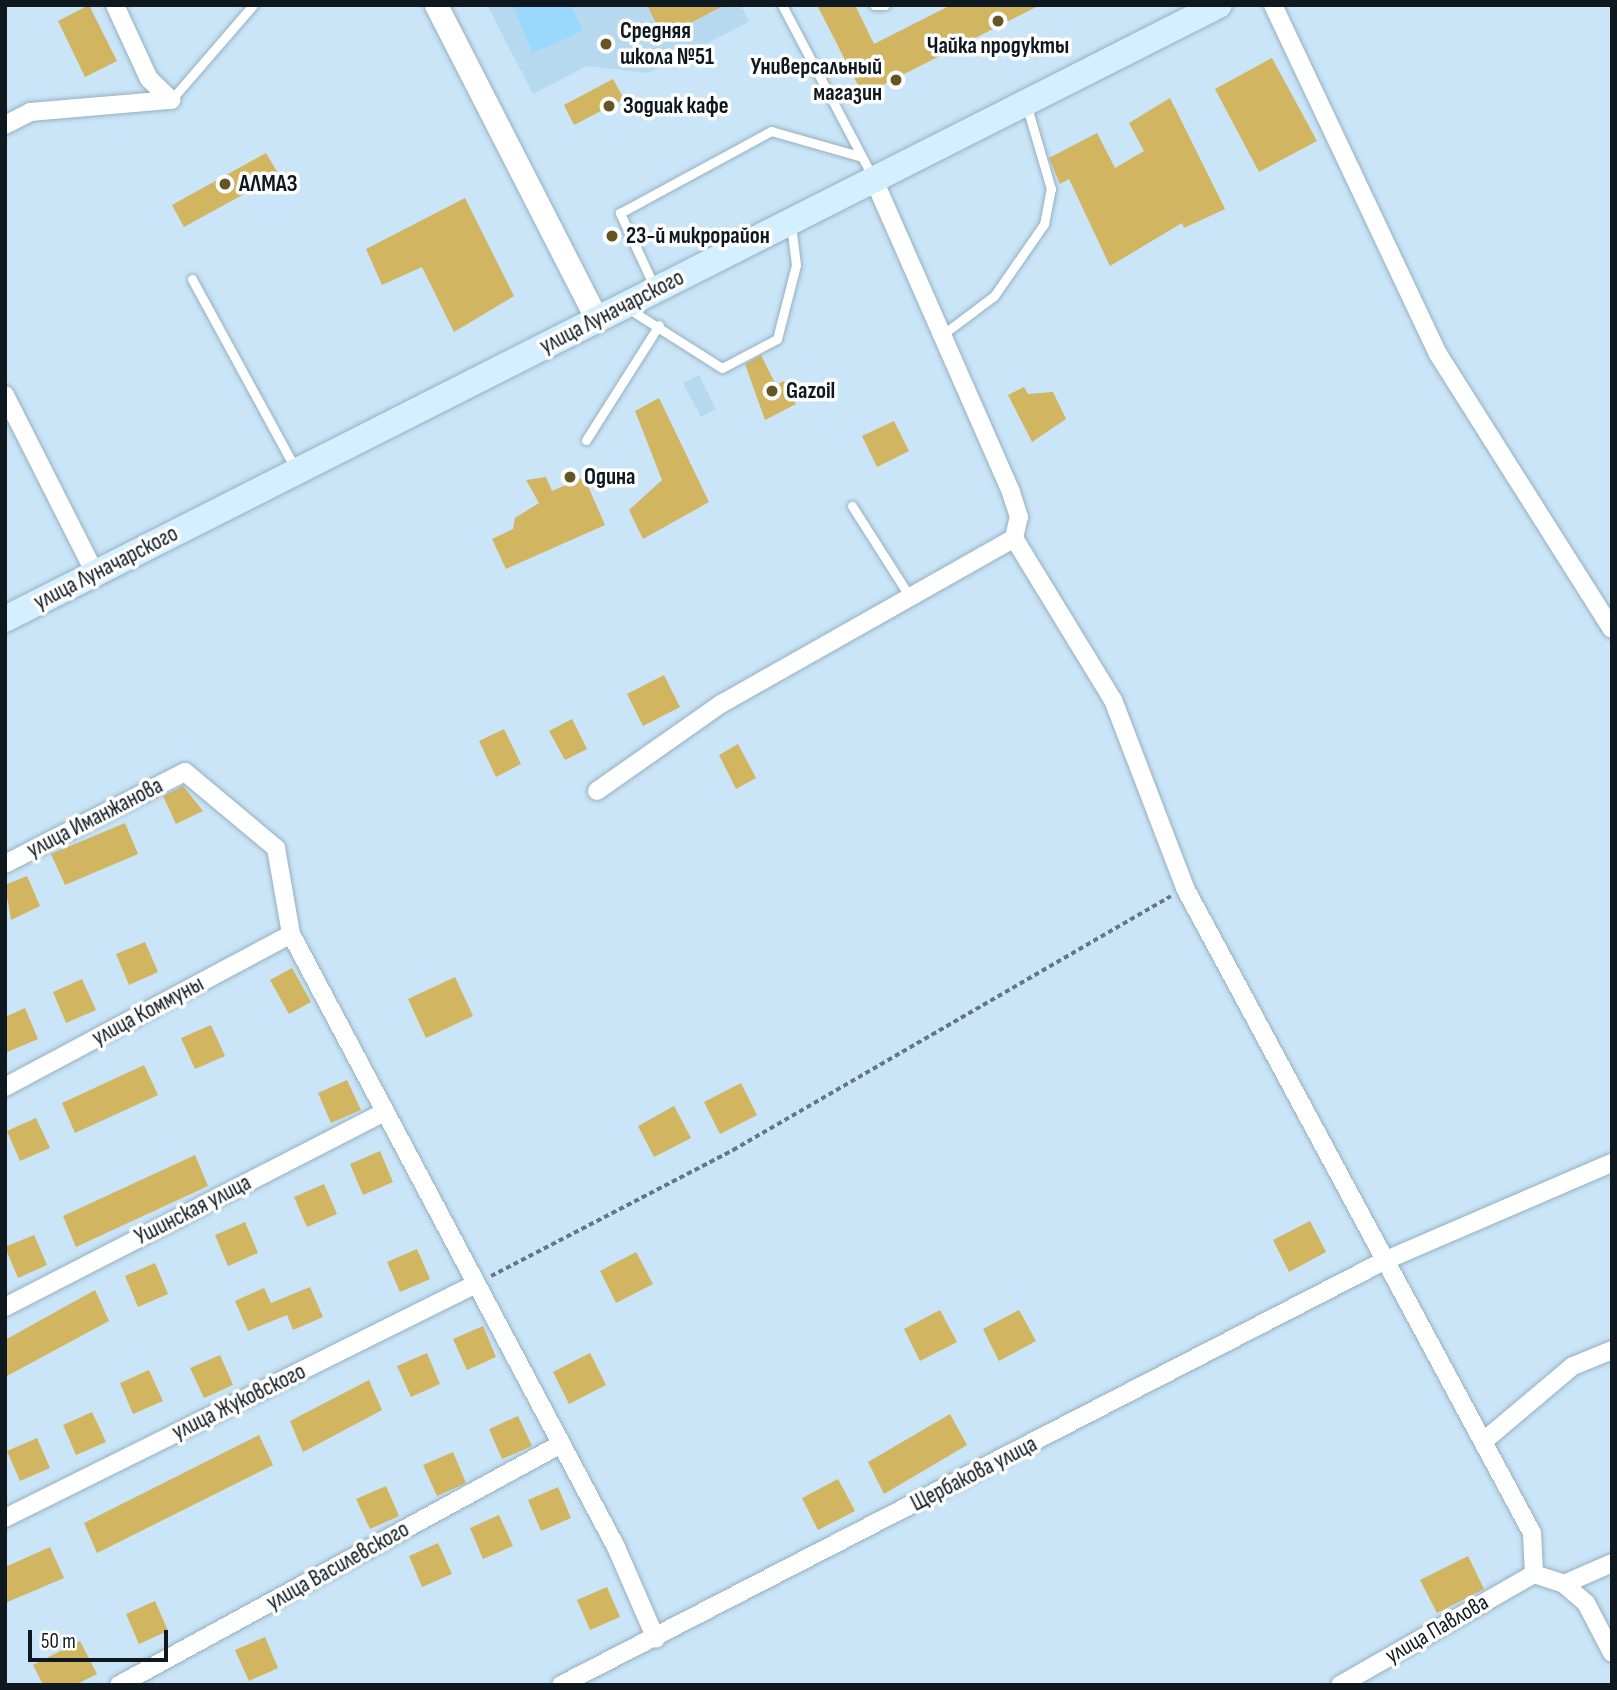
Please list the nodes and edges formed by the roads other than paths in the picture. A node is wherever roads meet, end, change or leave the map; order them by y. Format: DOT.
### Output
graph roads {
  1 [pos="116,5"];
  2 [pos="253,5"];
  3 [pos="436,5"];
  4 [pos="782,5"];
  5 [pos="874,5"];
  6 [pos="885,5"];
  7 [pos="1219,5"];
  8 [pos="1273,5"];
  9 [pos="172,100"];
  10 [pos="1025,104"];
  11 [pos="5,125"];
  12 [pos="859,156"];
  13 [pos="874,180"];
  14 [pos="791,222"];
  15 [pos="192,279"];
  16 [pos="656,290"];
  17 [pos="625,307"];
  18 [pos="597,320"];
  19 [pos="659,325"];
  20 [pos="942,335"];
  21 [pos="5,395"];
  22 [pos="586,440"];
  23 [pos="297,471"];
  24 [pos="852,506"];
  25 [pos="1014,538"];
  26 [pos="95,573"];
  27 [pos="911,597"];
  28 [pos="5,619"];
  29 [pos="1612,629"];
  30 [pos="597,791"];
  31 [pos="5,864"];
  32 [pos="291,934"];
  33 [pos="5,1087"];
  34 [pos="382,1113"];
  35 [pos="1612,1163"];
  36 [pos="1384,1261"];
  37 [pos="472,1286"];
  38 [pos="5,1307"];
  39 [pos="1612,1350"];
  40 [pos="1485,1440"];
  41 [pos="557,1446"];
  42 [pos="5,1518"];
  43 [pos="1612,1563"];
  44 [pos="1535,1574"];
  45 [pos="1564,1584"];
  46 [pos="656,1639"];
  47 [pos="1612,1653"];
  48 [pos="119,1685"];
  49 [pos="561,1685"];
  50 [pos="1340,1685"];
  1 -- 9 [label="street"];
  2 -- 9 [label="lane"];
  3 -- 18 [label="street"];
  4 -- 12 [label="lane"];
  5 -- 6 [label="lane"];
  7 -- 10 [label="main road, улица Луначарского"];
  8 -- 29 [label="street"];
  9 -- 11 [label="street"];
  10 -- 13 [label="main road, улица Луначарского"];
  10 -- 20 [label="lane"];
  12 -- 13 [label="lane"];
  12 -- 16 [label="lane"];
  13 -- 14 [label="main road, улица Луначарского"];
  13 -- 20 [label="street"];
  14 -- 16 [label="main road, улица Луначарского"];
  14 -- 19 [label="lane"];
  15 -- 23 [label="lane"];
  16 -- 17 [label="main road, улица Луначарского"];
  17 -- 18 [label="main road, улица Луначарского"];
  17 -- 19 [label="lane"];
  18 -- 23 [label="main road, улица Луначарского"];
  19 -- 22 [label="lane"];
  20 -- 25 [label="street"];
  21 -- 26 [label="street"];
  23 -- 26 [label="main road, улица Луначарского"];
  24 -- 27 [label="lane"];
  25 -- 27 [label="street"];
  25 -- 36 [label="street"];
  26 -- 28 [label="main road, улица Луначарского"];
  27 -- 30 [label="street"];
  31 -- 32 [label="street, улица Иманжанова"];
  32 -- 33 [label="street, улица Коммуны"];
  32 -- 34 [label="street"];
  34 -- 37 [label="street"];
  34 -- 38 [label="street, Ушинская улица"];
  35 -- 36 [label="street, Щербакова улица"];
  36 -- 40 [label="street"];
  36 -- 46 [label="street, Щербакова улица"];
  37 -- 41 [label="street"];
  37 -- 42 [label="street, улица Жуковского"];
  39 -- 40 [label="street"];
  40 -- 44 [label="street"];
  41 -- 46 [label="street"];
  41 -- 48 [label="street, улица Василевского"];
  43 -- 45 [label="street"];
  44 -- 45 [label="street"];
  44 -- 50 [label="street, улица Павлова"];
  45 -- 47 [label="street"];
  46 -- 49 [label="street, Щербакова улица"];
}
